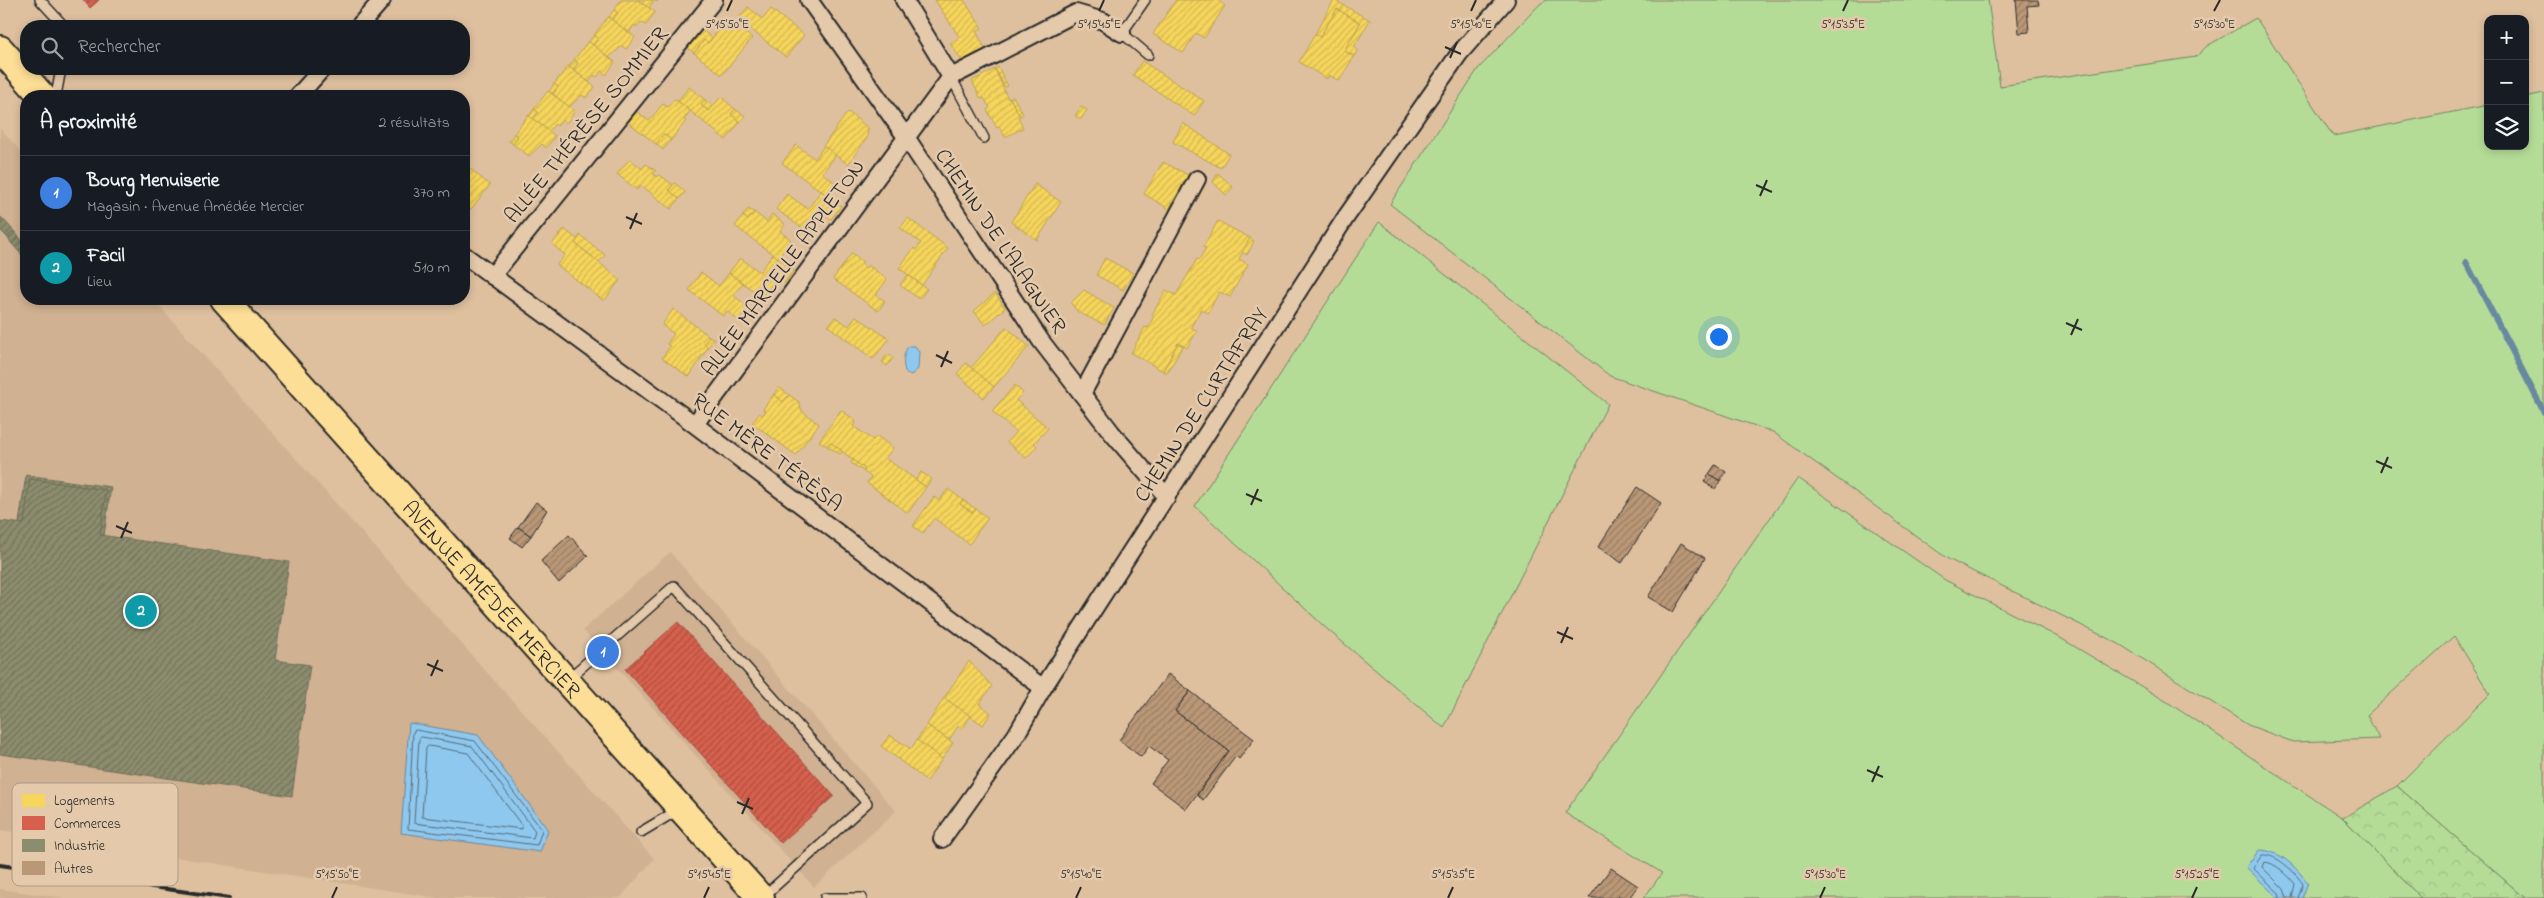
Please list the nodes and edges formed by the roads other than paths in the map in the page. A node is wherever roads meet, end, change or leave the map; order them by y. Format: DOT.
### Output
graph roads {
  1 [pos="40,0"];
  2 [pos="382,0"];
  3 [pos="714,0"];
  4 [pos="809,0"];
  5 [pos="904,0"];
  6 [pos="1145,0"];
  7 [pos="1506,0"];
  8 [pos="58,20"];
  9 [pos="364,20"];
  10 [pos="1122,33"];
  11 [pos="0,49"];
  12 [pos="1148,55"];
  13 [pos="20,71"];
  14 [pos="23,75"];
  15 [pos="60,75"];
  16 [pos="317,75"];
  17 [pos="951,77"];
  18 [pos="37,90"];
  19 [pos="57,90"];
  20 [pos="303,90"];
  21 [pos="906,137"];
  22 [pos="984,138"];
  23 [pos="1198,179"];
  24 [pos="470,260"];
  25 [pos="492,276"];
  26 [pos="229,305"];
  27 [pos="1082,394"];
  28 [pos="695,424"];
  29 [pos="1167,497"];
  30 [pos="565,680"];
  31 [pos="1042,688"];
  32 [pos="680,808"];
  33 [pos="641,832"];
  34 [pos="942,840"];
  35 [pos="762,898"];
  36 [pos="825,898"];
  37 [pos="862,898"];
  1 -- 8 [label="lane"];
  2 -- 9 [label="street"];
  3 -- 25 [label="street, ALLÉE THÉRÈSE SOMMIER"];
  4 -- 21 [label="street, CHEMIN DE L'ALAGNIER"];
  5 -- 17 [label="street"];
  6 -- 10 [label="lane"];
  7 -- 29 [label="street, CHEMIN DE CURTAFRAY"];
  10 -- 12 [label="lane"];
  10 -- 17 [label="street"];
  11 -- 13 [label="main road"];
  14 -- 18 [label="main road"];
  15 -- 19 [label="lane"];
  16 -- 20 [label="street"];
  17 -- 21 [label="street, ALLÉE MARCELLE APPLETON"];
  17 -- 22 [label="lane"];
  21 -- 27 [label="street, CHEMIN DE L'ALAGNIER"];
  21 -- 28 [label="street, ALLÉE MARCELLE APPLETON"];
  23 -- 27 [label="street"];
  24 -- 25 [label="street, RUE MÈRE TÉRÈSA"];
  25 -- 28 [label="street, RUE MÈRE TÉRÈSA"];
  26 -- 30 [label="main road, AVENUE AMÉDÉE MERCIER"];
  27 -- 29 [label="street, CHEMIN DE L'ALAGNIER"];
  28 -- 31 [label="street, RUE MÈRE TÉRÈSA"];
  29 -- 31 [label="street, CHEMIN DE CURTAFRAY"];
  30 -- 32 [label="main road, AVENUE AMÉDÉE MERCIER"];
  30 -- 35 [label="lane"];
  31 -- 34 [label="street, CHEMIN DE CURTAFRAY"];
  32 -- 33 [label="lane"];
  32 -- 35 [label="main road, AVENUE AMÉDÉE MERCIER"];
  36 -- 37 [label="lane"];
}
